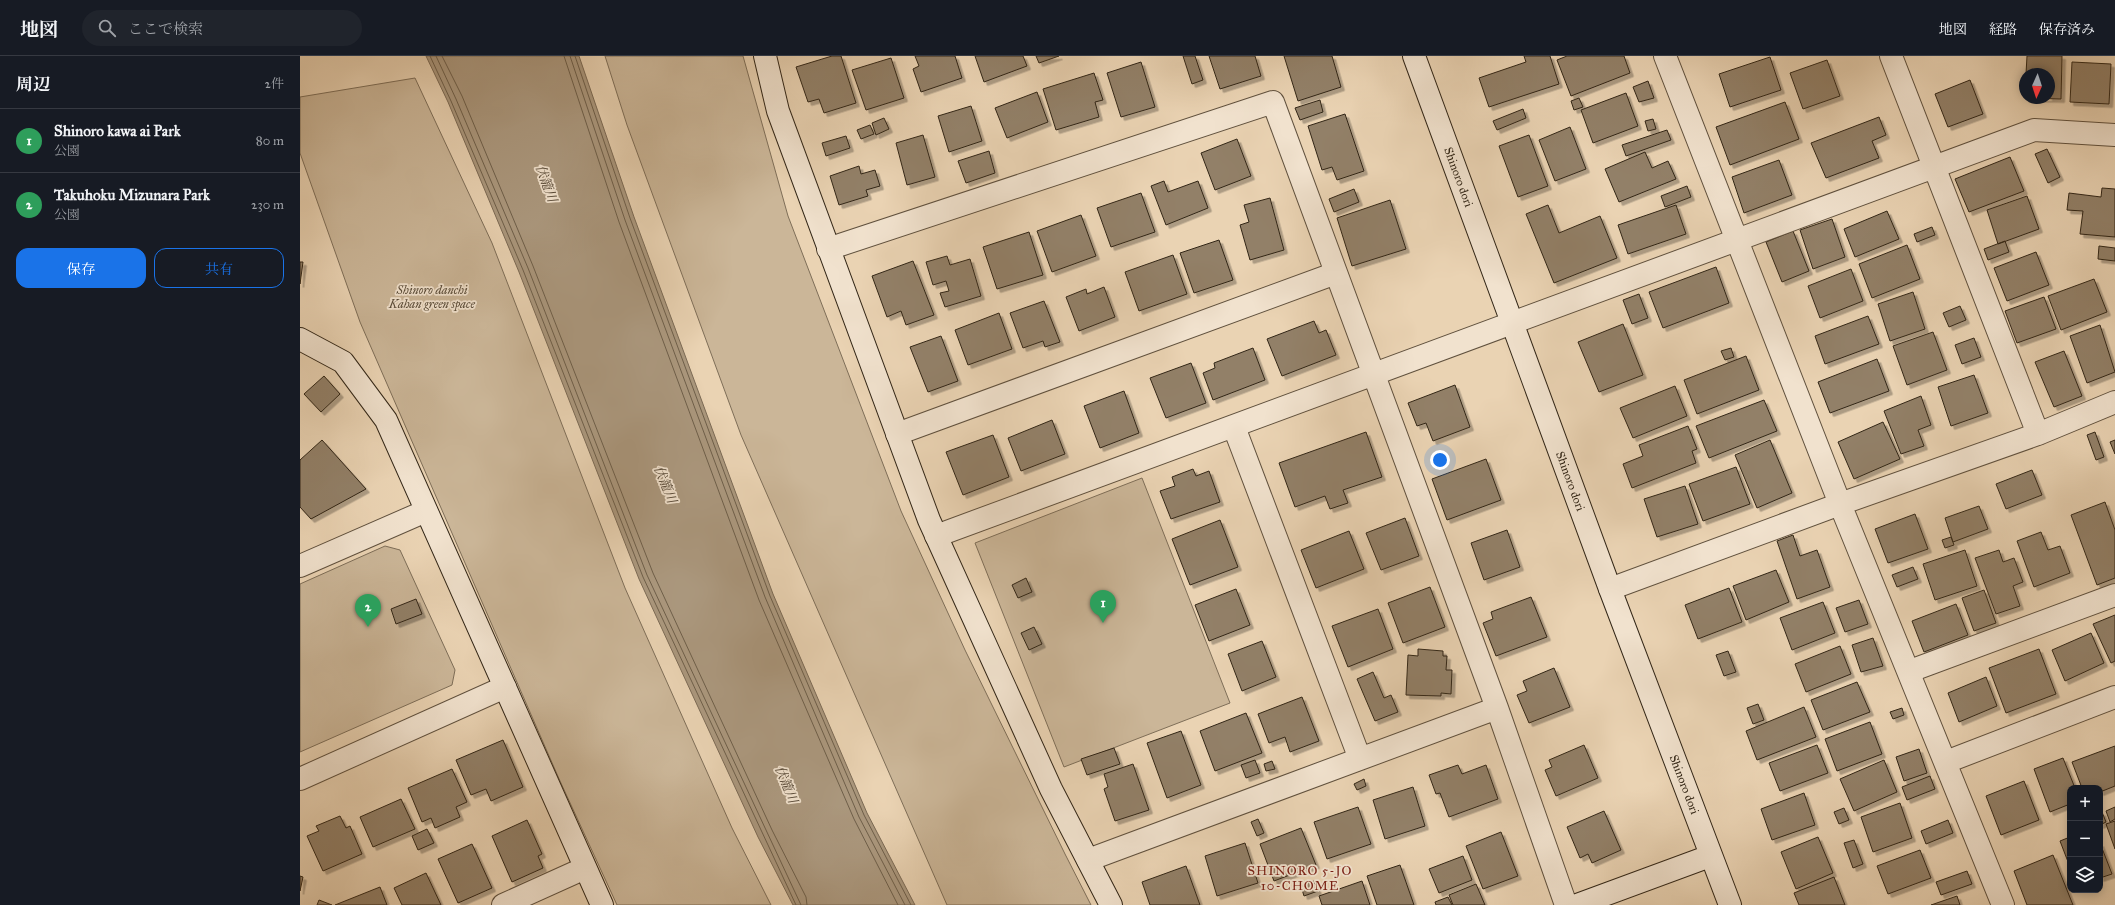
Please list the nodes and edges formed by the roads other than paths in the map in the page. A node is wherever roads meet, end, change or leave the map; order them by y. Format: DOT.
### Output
graph roads {
  1 [pos="765,56"];
  2 [pos="1414,56"];
  3 [pos="1665,56"];
  4 [pos="1891,56"];
  5 [pos="2115,135"];
  6 [pos="1935,167"];
  7 [pos="1737,240"];
  8 [pos="828,248"];
  9 [pos="1336,272"];
  10 [pos="1512,323"];
  11 [pos="300,339"];
  12 [pos="1374,376"];
  13 [pos="2115,402"];
  14 [pos="1234,427"];
  15 [pos="897,434"];
  16 [pos="2038,434"];
  17 [pos="1840,504"];
  18 [pos="426,511"];
  19 [pos="936,536"];
  20 [pos="300,566"];
  21 [pos="1610,589"];
  22 [pos="2115,595"];
  23 [pos="1910,671"];
  24 [pos="505,687"];
  25 [pos="2115,696"];
  26 [pos="1497,708"];
  27 [pos="1360,758"];
  28 [pos="1946,762"];
  29 [pos="300,779"];
  30 [pos="1710,856"];
  31 [pos="1088,860"];
  32 [pos="585,868"];
  33 [pos="503,905"];
  34 [pos="602,905"];
  35 [pos="1111,905"];
  36 [pos="1566,905"];
  37 [pos="1577,905"];
  38 [pos="1730,905"];
  39 [pos="2003,905"];
  1 -- 8 [label="street"];
  2 -- 10 [label="street, Shinoro dori"];
  3 -- 7 [label="street"];
  4 -- 6 [label="street"];
  5 -- 6 [label="street"];
  6 -- 7 [label="street"];
  6 -- 16 [label="street"];
  7 -- 10 [label="street"];
  7 -- 17 [label="street"];
  8 -- 9 [label="street"];
  8 -- 15 [label="street"];
  9 -- 12 [label="street"];
  9 -- 15 [label="street"];
  10 -- 12 [label="street"];
  10 -- 21 [label="street, Shinoro dori"];
  11 -- 18 [label="street"];
  12 -- 14 [label="street"];
  12 -- 26 [label="street"];
  13 -- 16 [label="street"];
  14 -- 19 [label="street"];
  14 -- 27 [label="street"];
  15 -- 19 [label="street"];
  16 -- 17 [label="street"];
  17 -- 21 [label="street"];
  17 -- 23 [label="street"];
  18 -- 20 [label="street"];
  18 -- 24 [label="street"];
  19 -- 31 [label="street"];
  21 -- 30 [label="street, Shinoro dori"];
  22 -- 23 [label="street"];
  23 -- 28 [label="street"];
  24 -- 29 [label="street"];
  24 -- 32 [label="street"];
  25 -- 28 [label="street"];
  26 -- 27 [label="street"];
  26 -- 36 [label="street"];
  27 -- 31 [label="street"];
  28 -- 39 [label="street"];
  30 -- 37 [label="street"];
  30 -- 38 [label="street, Shinoro dori"];
  31 -- 35 [label="street"];
  32 -- 33 [label="street"];
  32 -- 34 [label="street"];
}
